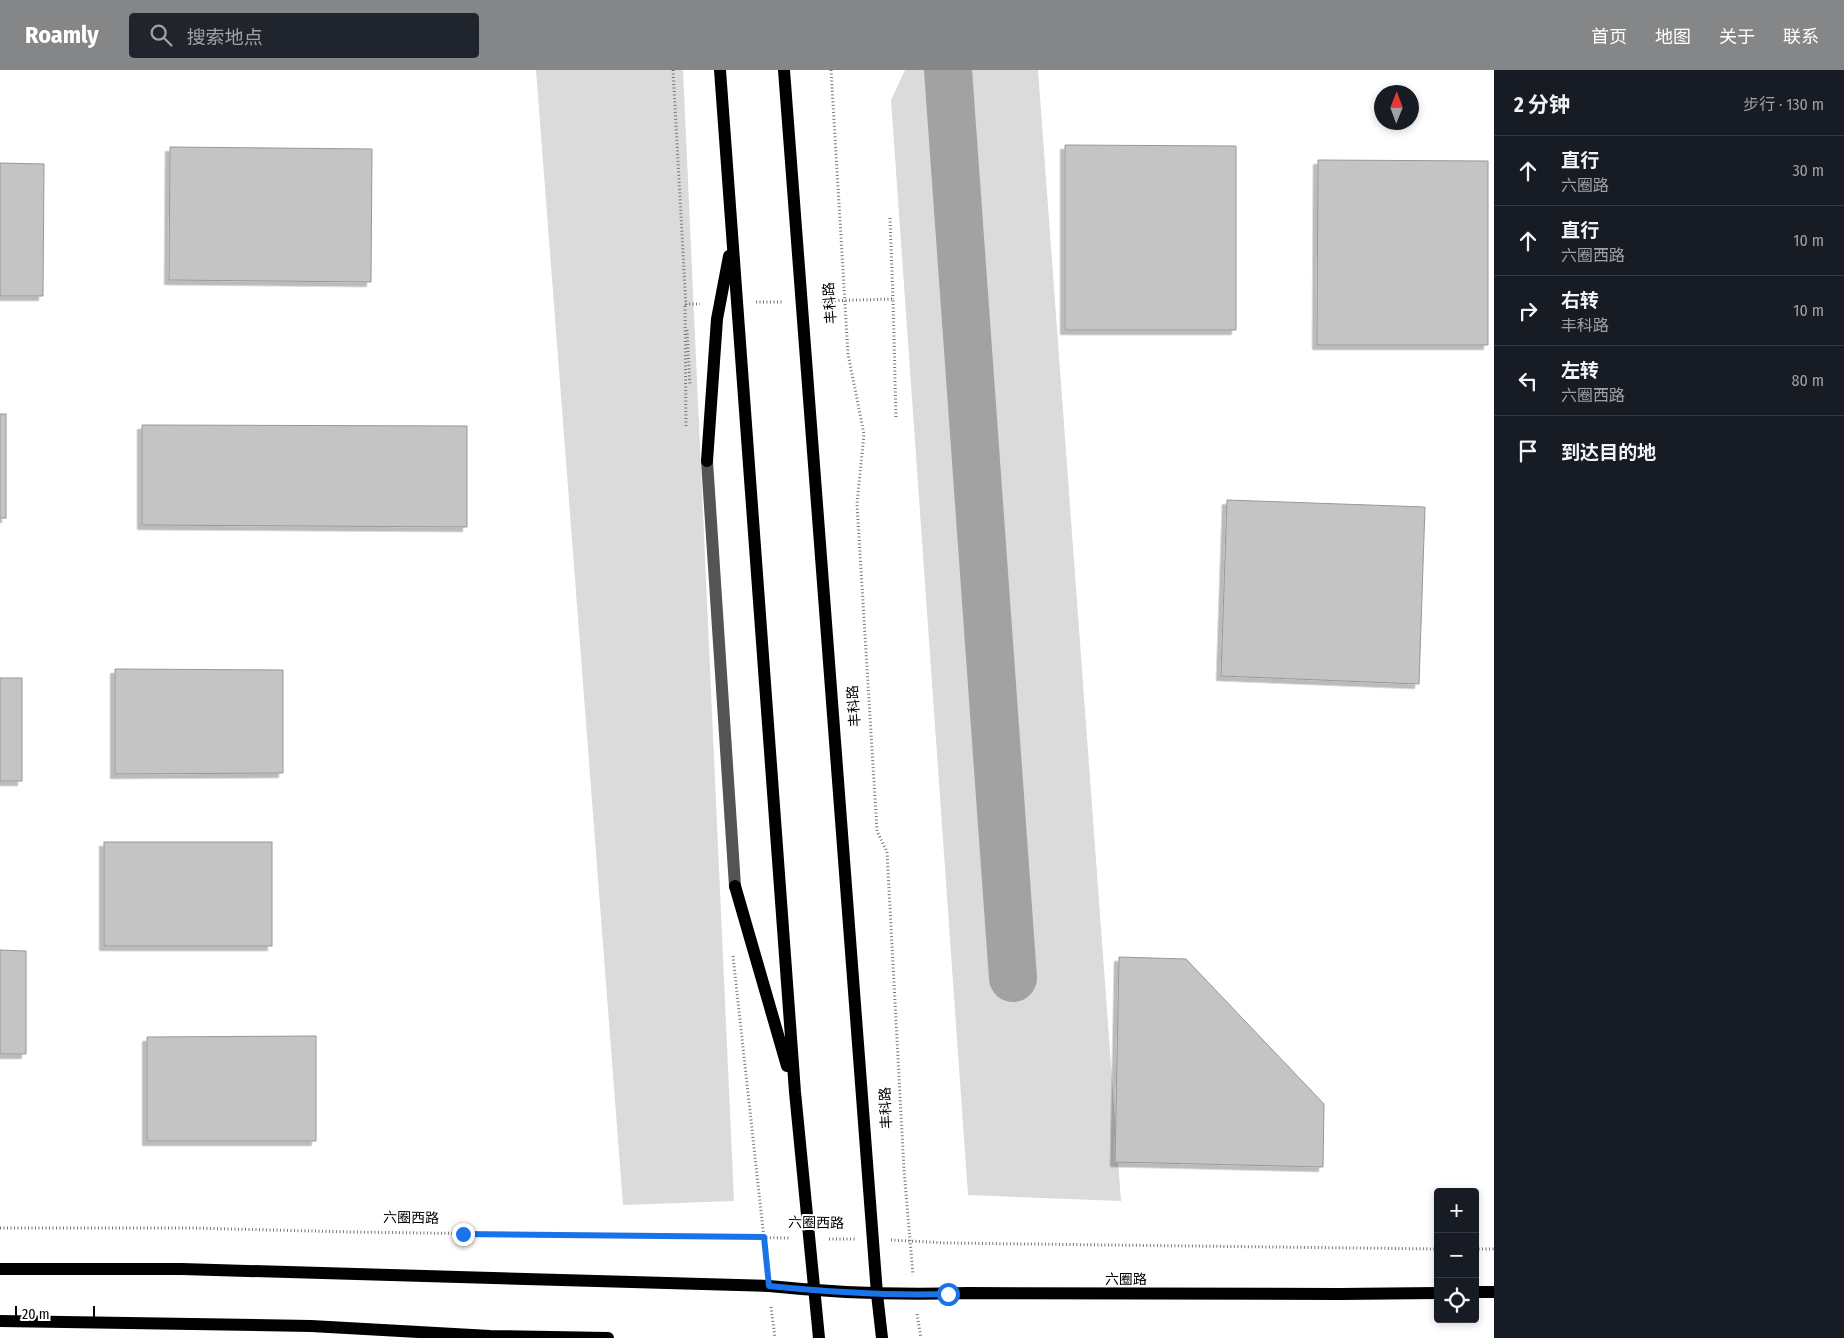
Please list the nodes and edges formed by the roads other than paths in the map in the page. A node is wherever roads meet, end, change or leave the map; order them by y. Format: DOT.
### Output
graph roads {
  1 [pos="720,70"];
  2 [pos="784,70"];
  3 [pos="732,239"];
  4 [pos="707,461"];
  5 [pos="735,886"];
  6 [pos="794,1092"];
  7 [pos="0,1269"];
  8 [pos="814,1291"];
  9 [pos="1434,1292"];
  10 [pos="1479,1292"];
  11 [pos="1494,1292"];
  12 [pos="877,1294"];
  13 [pos="0,1322"];
  14 [pos="608,1338"];
  15 [pos="819,1338"];
  16 [pos="882,1338"];
  1 -- 3 [label="main road"];
  2 -- 12 [label="main road, 丰科路"];
  3 -- 4 [label="main road"];
  3 -- 6 [label="main road"];
  4 -- 5 [label="street"];
  5 -- 6 [label="main road"];
  6 -- 8 [label="main road"];
  7 -- 8 [label="main road"];
  8 -- 12 [label="main road, 六圈路"];
  8 -- 15 [label="main road"];
  9 -- 12 [label="main road, 六圈路"];
  10 -- 11 [label="main road"];
  12 -- 16 [label="main road, 丰科路"];
  13 -- 14 [label="main road"];
}
